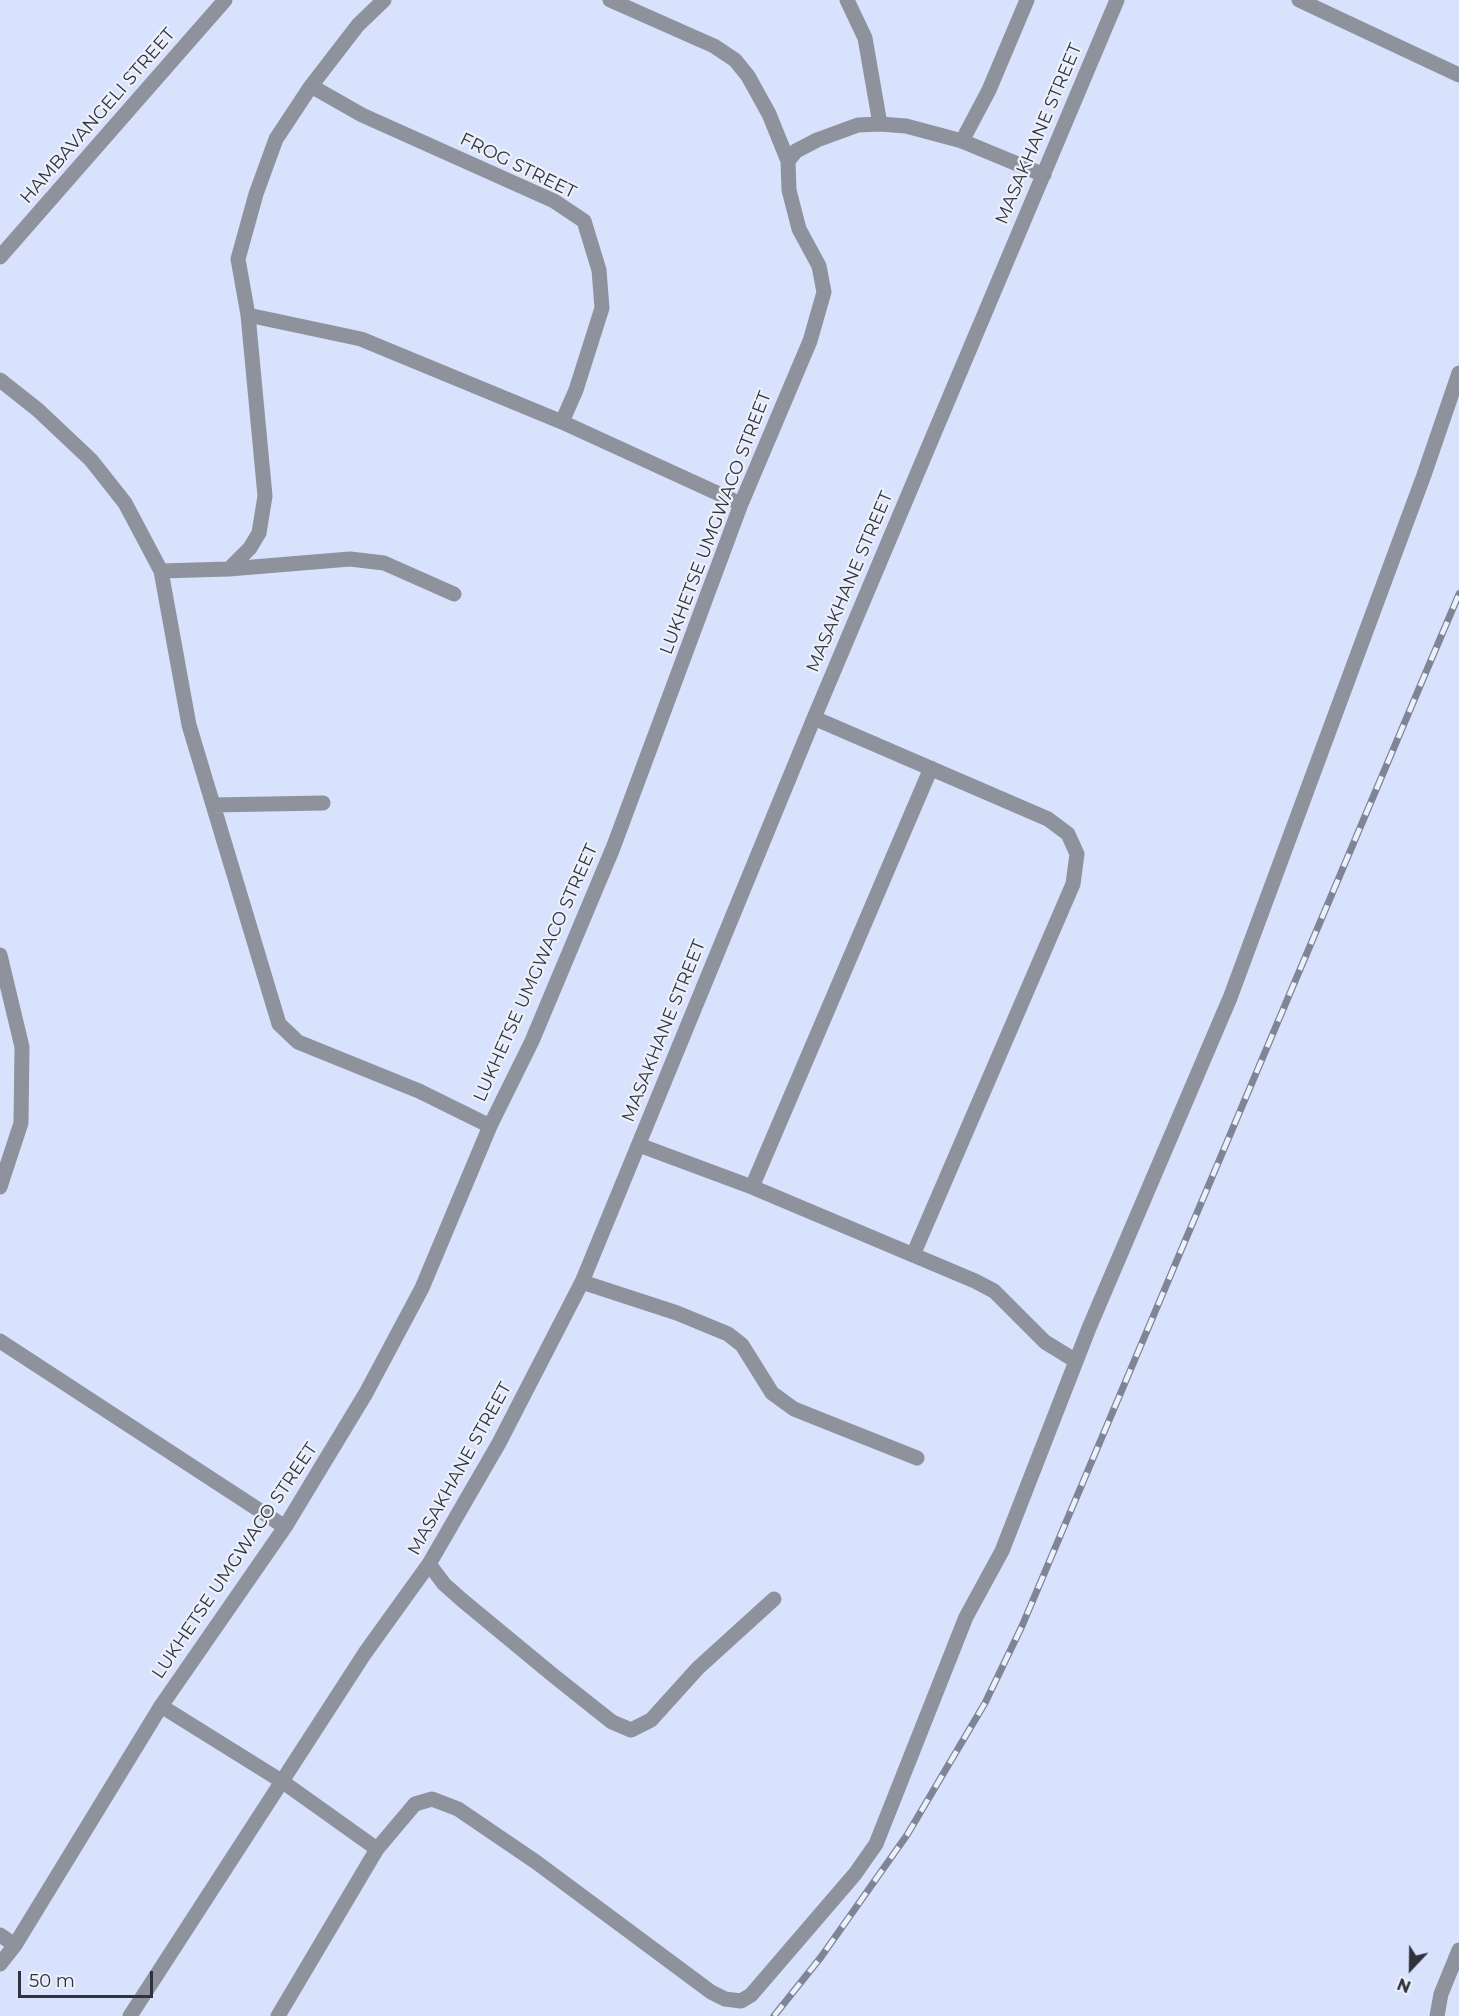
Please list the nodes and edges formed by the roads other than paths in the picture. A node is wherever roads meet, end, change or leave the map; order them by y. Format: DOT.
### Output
graph roads {
  1 [pos="225,0"];
  2 [pos="384,0"];
  3 [pos="610,0"];
  4 [pos="847,0"];
  5 [pos="1027,0"];
  6 [pos="1117,0"];
  7 [pos="1299,0"];
  8 [pos="1459,75"];
  9 [pos="311,86"];
  10 [pos="880,124"];
  11 [pos="962,141"];
  12 [pos="788,161"];
  13 [pos="1044,175"];
  14 [pos="0,257"];
  15 [pos="248,315"];
  16 [pos="1459,373"];
  17 [pos="0,380"];
  18 [pos="562,422"];
  19 [pos="741,504"];
  20 [pos="228,569"];
  21 [pos="161,571"];
  22 [pos="454,594"];
  23 [pos="814,718"];
  24 [pos="931,768"];
  25 [pos="323,803"];
  26 [pos="213,805"];
  27 [pos="0,955"];
  28 [pos="5,990"];
  29 [pos="490,1126"];
  30 [pos="639,1145"];
  31 [pos="0,1187"];
  32 [pos="752,1187"];
  33 [pos="913,1255"];
  34 [pos="582,1282"];
  35 [pos="0,1341"];
  36 [pos="1076,1361"];
  37 [pos="916,1458"];
  38 [pos="285,1527"];
  39 [pos="429,1564"];
  40 [pos="774,1599"];
  41 [pos="161,1706"];
  42 [pos="283,1782"];
  43 [pos="377,1849"];
  44 [pos="0,1935"];
  45 [pos="15,1945"];
  46 [pos="1459,1950"];
  47 [pos="0,1964"];
  48 [pos="130,2016"];
  49 [pos="278,2016"];
  50 [pos="1437,2016"];
  1 -- 14 [label="street, HAMBAVANGELI STREET"];
  2 -- 9 [label="street"];
  3 -- 12 [label="street, LUKHETSE UMGWACO STREET"];
  4 -- 10 [label="street"];
  5 -- 11 [label="street"];
  6 -- 13 [label="street, MASAKHANE STREET"];
  7 -- 8 [label="street"];
  9 -- 15 [label="street"];
  9 -- 18 [label="street, FROG STREET"];
  10 -- 11 [label="street"];
  10 -- 12 [label="street"];
  11 -- 13 [label="street"];
  12 -- 19 [label="street, LUKHETSE UMGWACO STREET"];
  13 -- 23 [label="street, MASAKHANE STREET"];
  15 -- 18 [label="street"];
  15 -- 20 [label="street"];
  16 -- 36 [label="street"];
  17 -- 21 [label="street"];
  18 -- 19 [label="street"];
  19 -- 29 [label="street, LUKHETSE UMGWACO STREET"];
  20 -- 21 [label="street"];
  20 -- 22 [label="street"];
  21 -- 26 [label="street"];
  23 -- 24 [label="street"];
  23 -- 30 [label="street, MASAKHANE STREET"];
  24 -- 32 [label="street"];
  24 -- 33 [label="street"];
  25 -- 26 [label="street"];
  26 -- 29 [label="street"];
  27 -- 28 [label="street"];
  28 -- 31 [label="street"];
  29 -- 38 [label="street, LUKHETSE UMGWACO STREET"];
  30 -- 32 [label="street"];
  30 -- 34 [label="street, MASAKHANE STREET"];
  32 -- 33 [label="street"];
  33 -- 36 [label="street"];
  34 -- 37 [label="street"];
  34 -- 39 [label="street, MASAKHANE STREET"];
  35 -- 38 [label="street"];
  36 -- 43 [label="street"];
  38 -- 41 [label="street, LUKHETSE UMGWACO STREET"];
  39 -- 40 [label="street"];
  39 -- 42 [label="street, MASAKHANE STREET"];
  41 -- 42 [label="street"];
  41 -- 45 [label="street, LUKHETSE UMGWACO STREET"];
  42 -- 43 [label="street"];
  42 -- 48 [label="street, MASAKHANE STREET"];
  43 -- 49 [label="street"];
  44 -- 45 [label="street"];
  45 -- 47 [label="street, LUKHETSE UMGWACO STREET"];
  46 -- 50 [label="street"];
}
